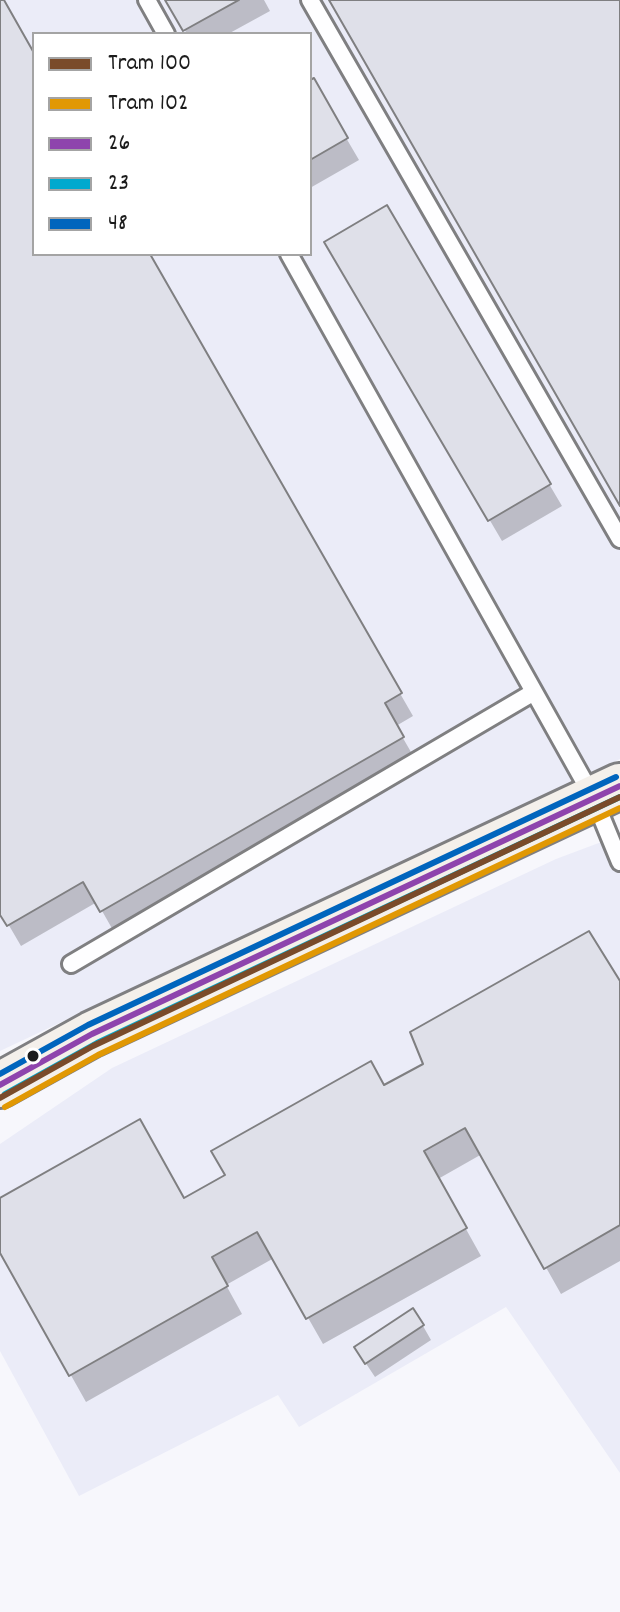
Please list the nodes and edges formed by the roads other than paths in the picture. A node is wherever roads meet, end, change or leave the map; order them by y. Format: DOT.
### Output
graph roads {
  1 [pos="147,0"];
  2 [pos="310,0"];
  3 [pos="165,32"];
  4 [pos="290,256"];
  5 [pos="620,539"];
  6 [pos="534,692"];
  7 [pos="607,792"];
  8 [pos="620,862"];
  9 [pos="71,964"];
  10 [pos="0,1085"];
  1 -- 3 [label="lane"];
  2 -- 5 [label="lane"];
  4 -- 6 [label="lane"];
  6 -- 7 [label="lane"];
  6 -- 9 [label="lane"];
  7 -- 8 [label="lane"];
  7 -- 10 [label="main road"];
}
